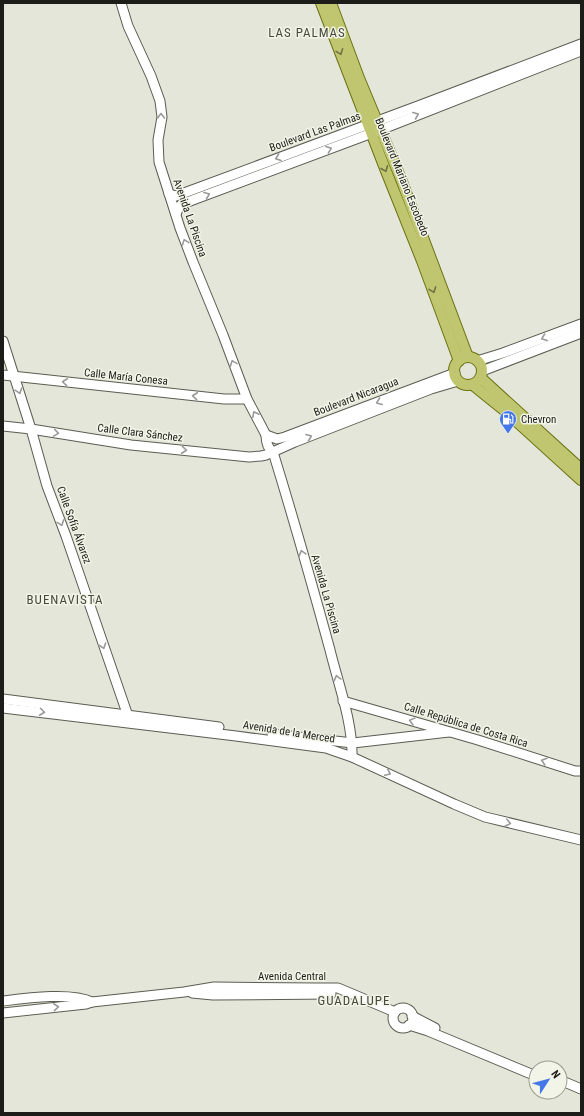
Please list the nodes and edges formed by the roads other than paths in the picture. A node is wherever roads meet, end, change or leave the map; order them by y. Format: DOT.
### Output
graph roads {
  1 [pos="121,3"];
  2 [pos="320,3"];
  3 [pos="331,3"];
  4 [pos="581,44"];
  5 [pos="581,51"];
  6 [pos="374,127"];
  7 [pos="173,195"];
  8 [pos="178,210"];
  9 [pos="581,324"];
  10 [pos="581,333"];
  11 [pos="3,341"];
  12 [pos="463,359"];
  13 [pos="478,361"];
  14 [pos="3,375"];
  15 [pos="14,376"];
  16 [pos="456,377"];
  17 [pos="479,378"];
  18 [pos="248,399"];
  19 [pos="3,426"];
  20 [pos="31,429"];
  21 [pos="266,435"];
  22 [pos="273,452"];
  23 [pos="581,469"];
  24 [pos="581,480"];
  25 [pos="3,699"];
  26 [pos="343,701"];
  27 [pos="3,708"];
  28 [pos="128,716"];
  29 [pos="449,732"];
  30 [pos="353,743"];
  31 [pos="352,757"];
  32 [pos="581,770"];
  33 [pos="581,840"];
  34 [pos="30,998"];
  35 [pos="3,1001"];
  36 [pos="92,1002"];
  37 [pos="32,1009"];
  38 [pos="3,1013"];
  39 [pos="394,1015"];
  40 [pos="412,1016"];
  41 [pos="409,1025"];
  42 [pos="528,1068"];
  43 [pos="528,1073"];
  44 [pos="568,1083"];
  45 [pos="568,1089"];
  46 [pos="581,1089"];
  47 [pos="581,1094"];
  7 -- 1 [label="street, Avenida La Piscina, one-way"];
  2 -- 6 [label="main road, Boulevard Mariano Escobedo, one-way"];
  3 -- 6 [label="main road, Boulevard Mariano Escobedo"];
  4 -- 6 [label="street, Boulevard Las Palmas"];
  6 -- 5 [label="street, Boulevard Las Palmas, one-way"];
  6 -- 7 [label="street, Boulevard Las Palmas, one-way"];
  8 -- 6 [label="street, Boulevard Las Palmas, one-way"];
  6 -- 12 [label="main road, Boulevard Mariano Escobedo"];
  7 -- 8 [label="street, Avenida La Piscina"];
  18 -- 8 [label="street, Avenida La Piscina, one-way"];
  9 -- 13 [label="street, one-way"];
  10 -- 17 [label="street"];
  11 -- 15 [label="street, Calle Sofía Álvarez"];
  12 -- 13 [label="main road"];
  12 -- 16 [label="main road"];
  13 -- 17 [label="main road"];
  14 -- 15 [label="street, Calle María Conesa"];
  18 -- 15 [label="street, Calle María Conesa, one-way"];
  15 -- 20 [label="street, Calle Sofía Álvarez, one-way"];
  16 -- 17 [label="main road"];
  16 -- 21 [label="street, Boulevard Nicaragua, one-way"];
  22 -- 16 [label="street, Boulevard Nicaragua, one-way"];
  17 -- 23 [label="main road"];
  17 -- 24 [label="main road"];
  21 -- 18 [label="street, Avenida La Piscina, one-way"];
  19 -- 20 [label="street, Calle Clara Sánchez"];
  20 -- 22 [label="street, Calle Clara Sánchez, one-way"];
  20 -- 28 [label="street, Calle Sofía Álvarez, one-way"];
  21 -- 22 [label="street, Avenida La Piscina"];
  26 -- 22 [label="street, Avenida La Piscina, one-way"];
  25 -- 28 [label="street, Avenida de la Merced"];
  29 -- 26 [label="street, Calle República de Costa Rica, one-way"];
  26 -- 30 [label="street, Avenida La Piscina"];
  27 -- 31 [label="street, Avenida de la Merced, one-way"];
  28 -- 30 [label="street, Avenida de la Merced"];
  29 -- 30 [label="street, Avenida de la Merced"];
  32 -- 29 [label="street, Calle República de Costa Rica, one-way"];
  30 -- 31 [label="street, Avenida La Piscina"];
  31 -- 33 [label="street, Avenida de la Merced, one-way"];
  34 -- 35 [label="street, Avenida Central"];
  34 -- 36 [label="street, Avenida Central"];
  34 -- 37 [label="street"];
  37 -- 36 [label="street, Avenida Central, one-way"];
  36 -- 39 [label="street, Avenida Central"];
  37 -- 38 [label="street, Avenida Central"];
  39 -- 40 [label="street"];
  39 -- 41 [label="street"];
  40 -- 41 [label="street"];
  40 -- 42 [label="street"];
  41 -- 43 [label="street"];
  44 -- 46 [label="street"];
  45 -- 47 [label="street"];
}
